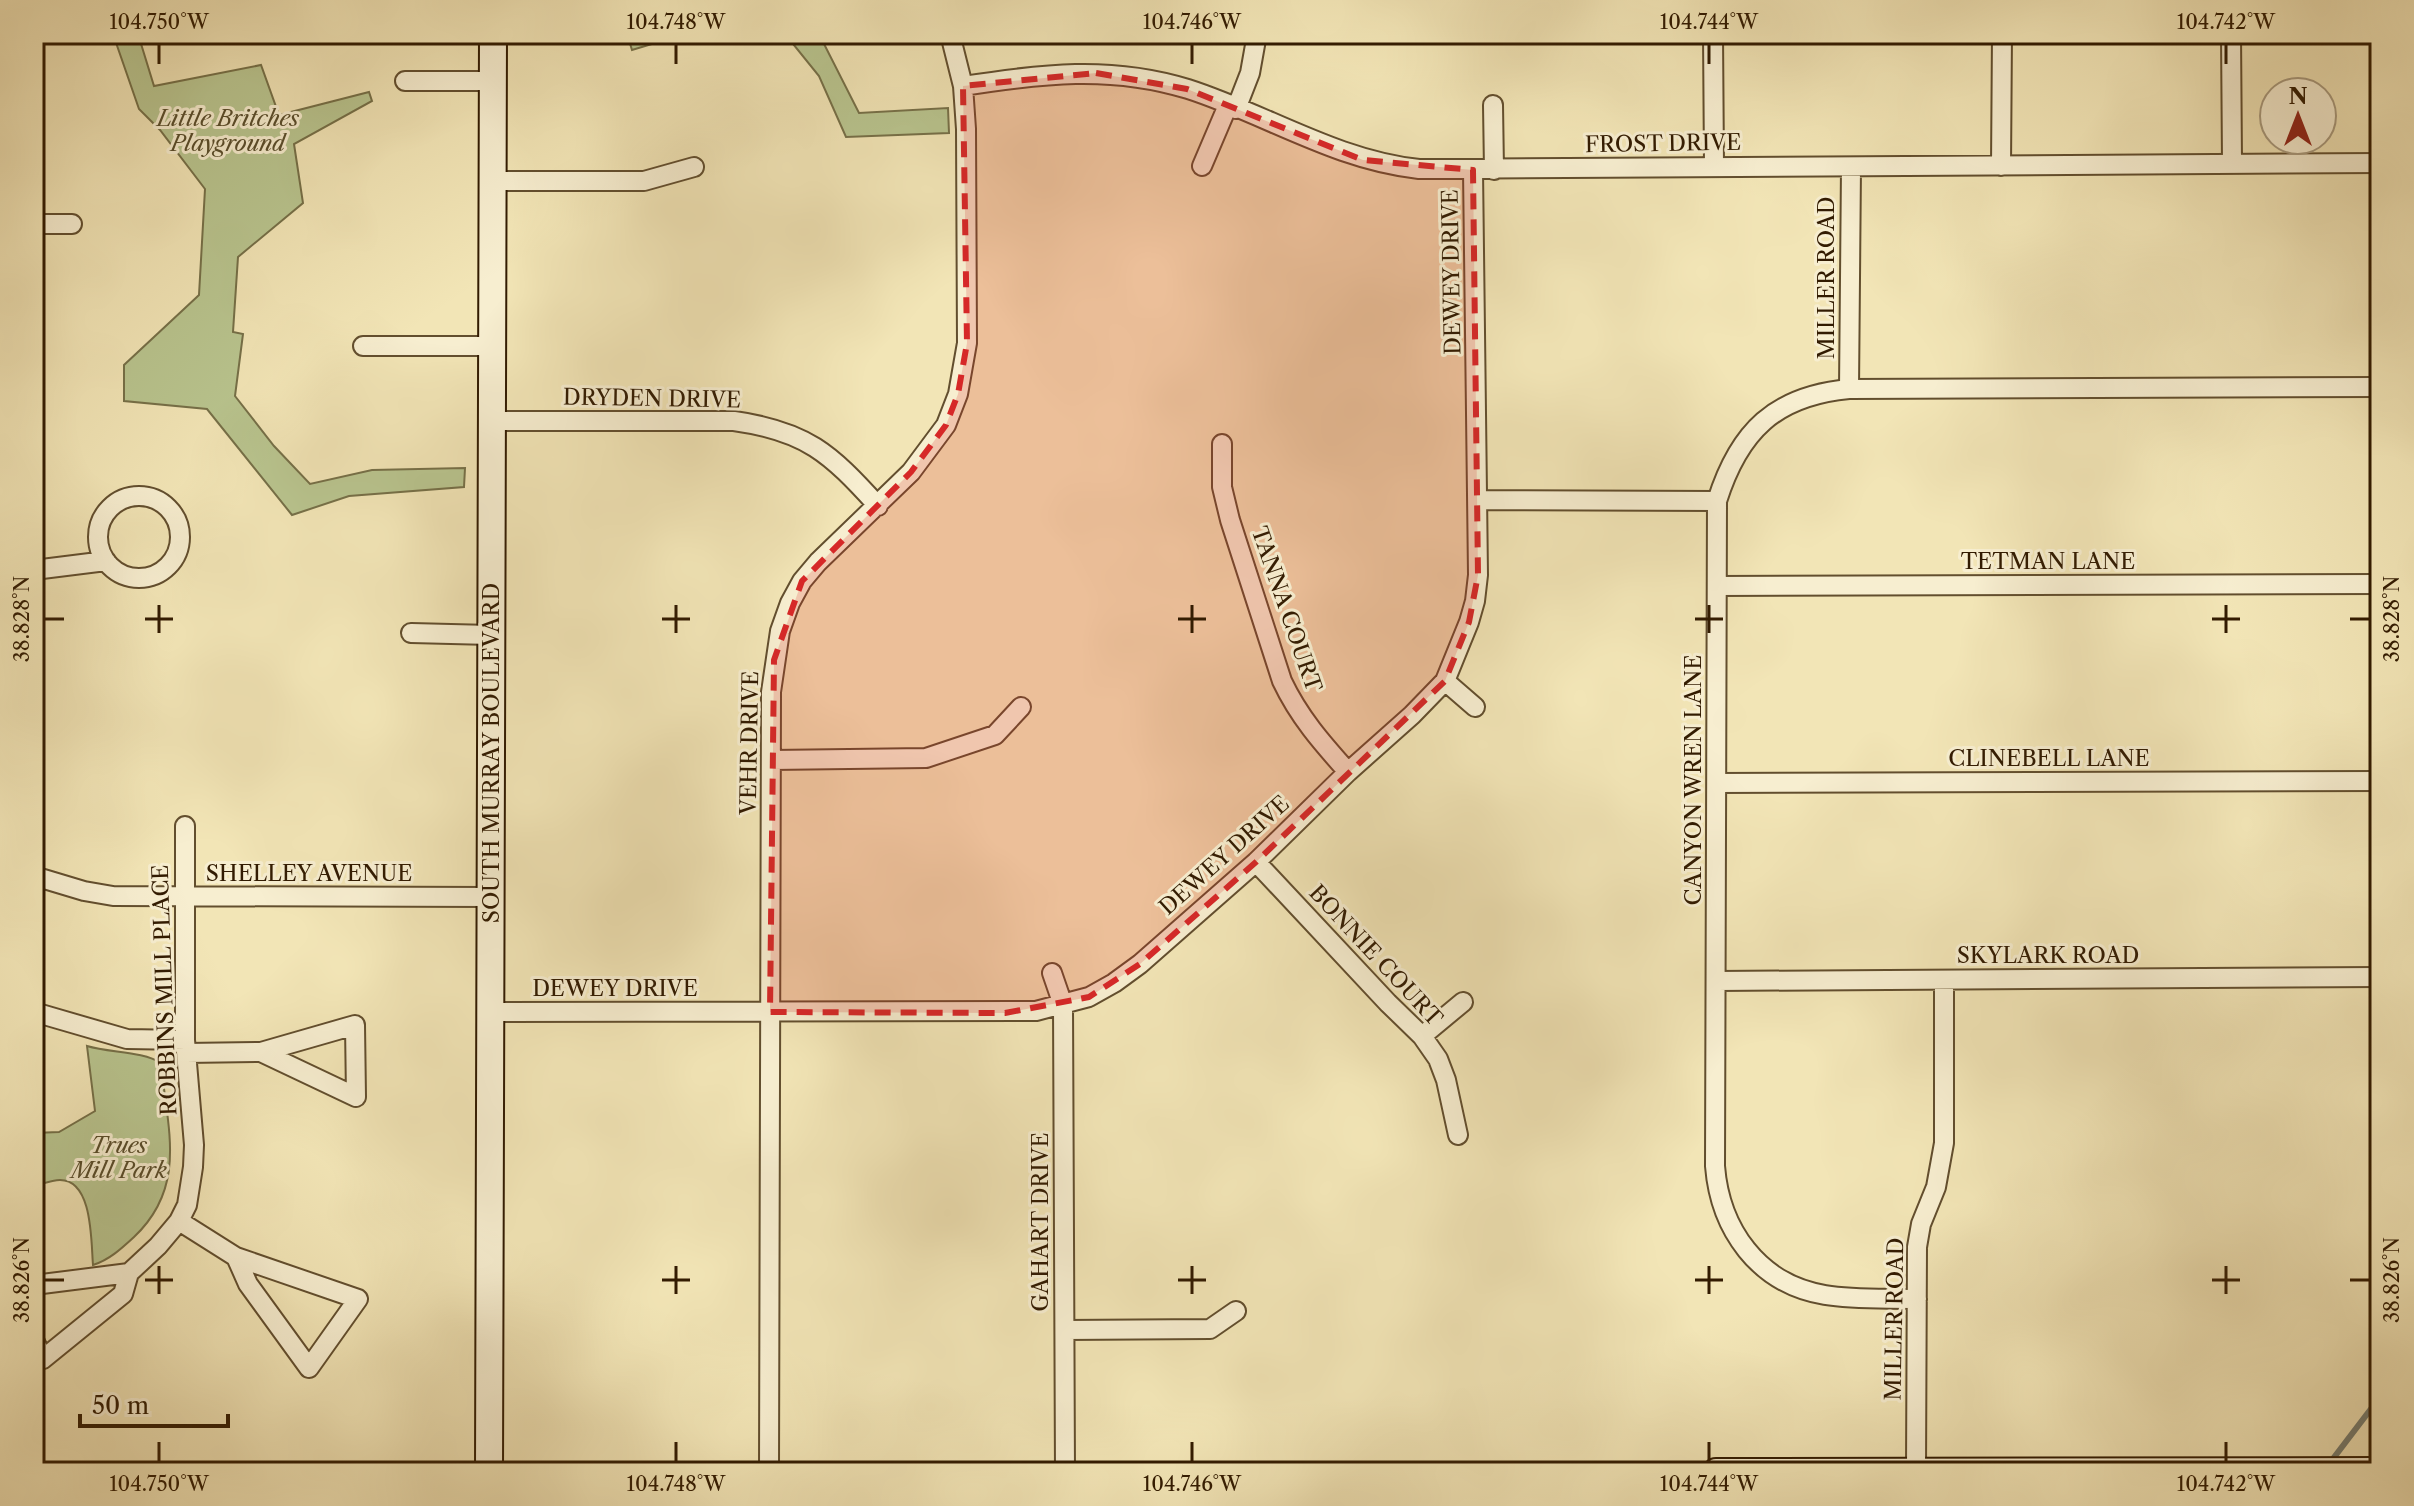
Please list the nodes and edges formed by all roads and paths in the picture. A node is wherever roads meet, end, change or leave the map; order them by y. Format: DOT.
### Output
graph roads {
  1 [pos="493,34"];
  2 [pos="950,34"];
  3 [pos="1257,34"];
  4 [pos="1713,34"];
  5 [pos="2002,34"];
  6 [pos="2231,34"];
  7 [pos="405,81"];
  8 [pos="493,81"];
  9 [pos="963,86"];
  10 [pos="1493,105"];
  11 [pos="1232,107"];
  12 [pos="2232,162"];
  13 [pos="2380,163"];
  14 [pos="1202,166"];
  15 [pos="1714,166"];
  16 [pos="2001,166"];
  17 [pos="694,167"];
  18 [pos="1851,167"];
  19 [pos="1473,170"];
  20 [pos="1494,170"];
  21 [pos="493,181"];
  22 [pos="34,224"];
  23 [pos="72,224"];
  24 [pos="363,346"];
  25 [pos="492,346"];
  26 [pos="2380,387"];
  27 [pos="1849,389"];
  28 [pos="492,421"];
  29 [pos="1222,444"];
  30 [pos="1478,500"];
  31 [pos="1717,501"];
  32 [pos="878,506"];
  33 [pos="106,561"];
  34 [pos="34,570"];
  35 [pos="2380,584"];
  36 [pos="1717,586"];
  37 [pos="411,633"];
  38 [pos="491,635"];
  39 [pos="1445,681"];
  40 [pos="1021,707"];
  41 [pos="1475,707"];
  42 [pos="772,760"];
  43 [pos="1348,772"];
  44 [pos="2380,781"];
  45 [pos="1717,783"];
  46 [pos="185,826"];
  47 [pos="1256,862"];
  48 [pos="34,876"];
  49 [pos="184,897"];
  50 [pos="490,897"];
  51 [pos="1052,973"];
  52 [pos="2380,977"];
  53 [pos="1944,980"];
  54 [pos="1717,981"];
  55 [pos="1463,1002"];
  56 [pos="1063,1005"];
  57 [pos="34,1012"];
  58 [pos="490,1012"];
  59 [pos="770,1012"];
  60 [pos="1422,1036"];
  61 [pos="185,1046"];
  62 [pos="261,1052"];
  63 [pos="1458,1135"];
  64 [pos="179,1221"];
  65 [pos="236,1257"];
  66 [pos="129,1273"];
  67 [pos="34,1285"];
  68 [pos="1917,1299"];
  69 [pos="1236,1311"];
  70 [pos="1065,1330"];
  71 [pos="34,1340"];
  72 [pos="2380,1471"];
  73 [pos="489,1472"];
  74 [pos="769,1472"];
  75 [pos="1065,1472"];
  76 [pos="1716,1472"];
  77 [pos="1916,1472"];
  1 -- 8 [label="main road, SOUTH MURRAY BOULEVARD"];
  2 -- 9 [label="street, VEHR DRIVE"];
  3 -- 11 [label="street"];
  4 -- 15 [label="street"];
  5 -- 16 [label="street"];
  6 -- 12 [label="street"];
  7 -- 8 [label="street"];
  8 -- 21 [label="main road, SOUTH MURRAY BOULEVARD"];
  9 -- 11 [label="street, FROST DRIVE"];
  9 -- 32 [label="street, VEHR DRIVE"];
  10 -- 20 [label="street"];
  11 -- 14 [label="street"];
  11 -- 19 [label="street, FROST DRIVE"];
  12 -- 13 [label="street, FROST DRIVE"];
  12 -- 16 [label="street, FROST DRIVE"];
  15 -- 18 [label="street, FROST DRIVE"];
  15 -- 20 [label="street, FROST DRIVE"];
  16 -- 18 [label="street, FROST DRIVE"];
  17 -- 21 [label="street"];
  18 -- 27 [label="street, MILLER ROAD"];
  19 -- 20 [label="street, FROST DRIVE"];
  19 -- 30 [label="street, DEWEY DRIVE"];
  21 -- 25 [label="main road, SOUTH MURRAY BOULEVARD"];
  22 -- 23 [label="street"];
  24 -- 25 [label="street"];
  25 -- 28 [label="main road, SOUTH MURRAY BOULEVARD"];
  26 -- 27 [label="street, CANYON WREN LANE"];
  27 -- 31 [label="street, CANYON WREN LANE"];
  28 -- 32 [label="street, DRYDEN DRIVE"];
  28 -- 38 [label="main road, SOUTH MURRAY BOULEVARD"];
  29 -- 43 [label="street, TANNA COURT"];
  30 -- 31 [label="street"];
  30 -- 39 [label="street, DEWEY DRIVE"];
  31 -- 36 [label="street, CANYON WREN LANE"];
  32 -- 42 [label="street, VEHR DRIVE"];
  33 -- 33 [label="street"];
  33 -- 34 [label="street"];
  35 -- 36 [label="street, TETMAN LANE"];
  36 -- 45 [label="street, CANYON WREN LANE"];
  37 -- 38 [label="street"];
  38 -- 50 [label="main road, SOUTH MURRAY BOULEVARD"];
  39 -- 41 [label="street"];
  39 -- 43 [label="street, DEWEY DRIVE"];
  40 -- 42 [label="street"];
  42 -- 59 [label="street, VEHR DRIVE"];
  43 -- 47 [label="street, DEWEY DRIVE"];
  44 -- 45 [label="street, CLINEBELL LANE"];
  45 -- 54 [label="street, CANYON WREN LANE"];
  46 -- 49 [label="street, ROBBINS MILL PLACE"];
  47 -- 56 [label="street, DEWEY DRIVE"];
  47 -- 60 [label="street, BONNIE COURT"];
  48 -- 49 [label="street, SHELLEY AVENUE"];
  49 -- 50 [label="street, SHELLEY AVENUE"];
  49 -- 61 [label="street, ROBBINS MILL PLACE"];
  50 -- 58 [label="main road, SOUTH MURRAY BOULEVARD"];
  51 -- 56 [label="street, GAHART DRIVE"];
  52 -- 53 [label="street, SKYLARK ROAD"];
  53 -- 54 [label="street, SKYLARK ROAD"];
  53 -- 68 [label="street, MILLER ROAD"];
  54 -- 68 [label="street, CANYON WREN LANE"];
  55 -- 60 [label="street"];
  56 -- 59 [label="street, DEWEY DRIVE"];
  56 -- 70 [label="street, GAHART DRIVE"];
  57 -- 61 [label="street"];
  58 -- 59 [label="street, DEWEY DRIVE"];
  58 -- 73 [label="main road, SOUTH MURRAY BOULEVARD"];
  59 -- 74 [label="street, VEHR DRIVE"];
  60 -- 63 [label="street, BONNIE COURT"];
  61 -- 62 [label="street"];
  61 -- 64 [label="street, ROBBINS MILL PLACE"];
  62 -- 62 [label="street"];
  64 -- 65 [label="street"];
  64 -- 66 [label="street, ROBBINS MILL PLACE"];
  65 -- 65 [label="street"];
  66 -- 67 [label="street"];
  66 -- 71 [label="street, ROBBINS MILL PLACE"];
  68 -- 77 [label="street, MILLER ROAD"];
  69 -- 70 [label="street"];
  70 -- 75 [label="street, GAHART DRIVE"];
  72 -- 77 [label="main road"];
  76 -- 77 [label="main road"];
}
